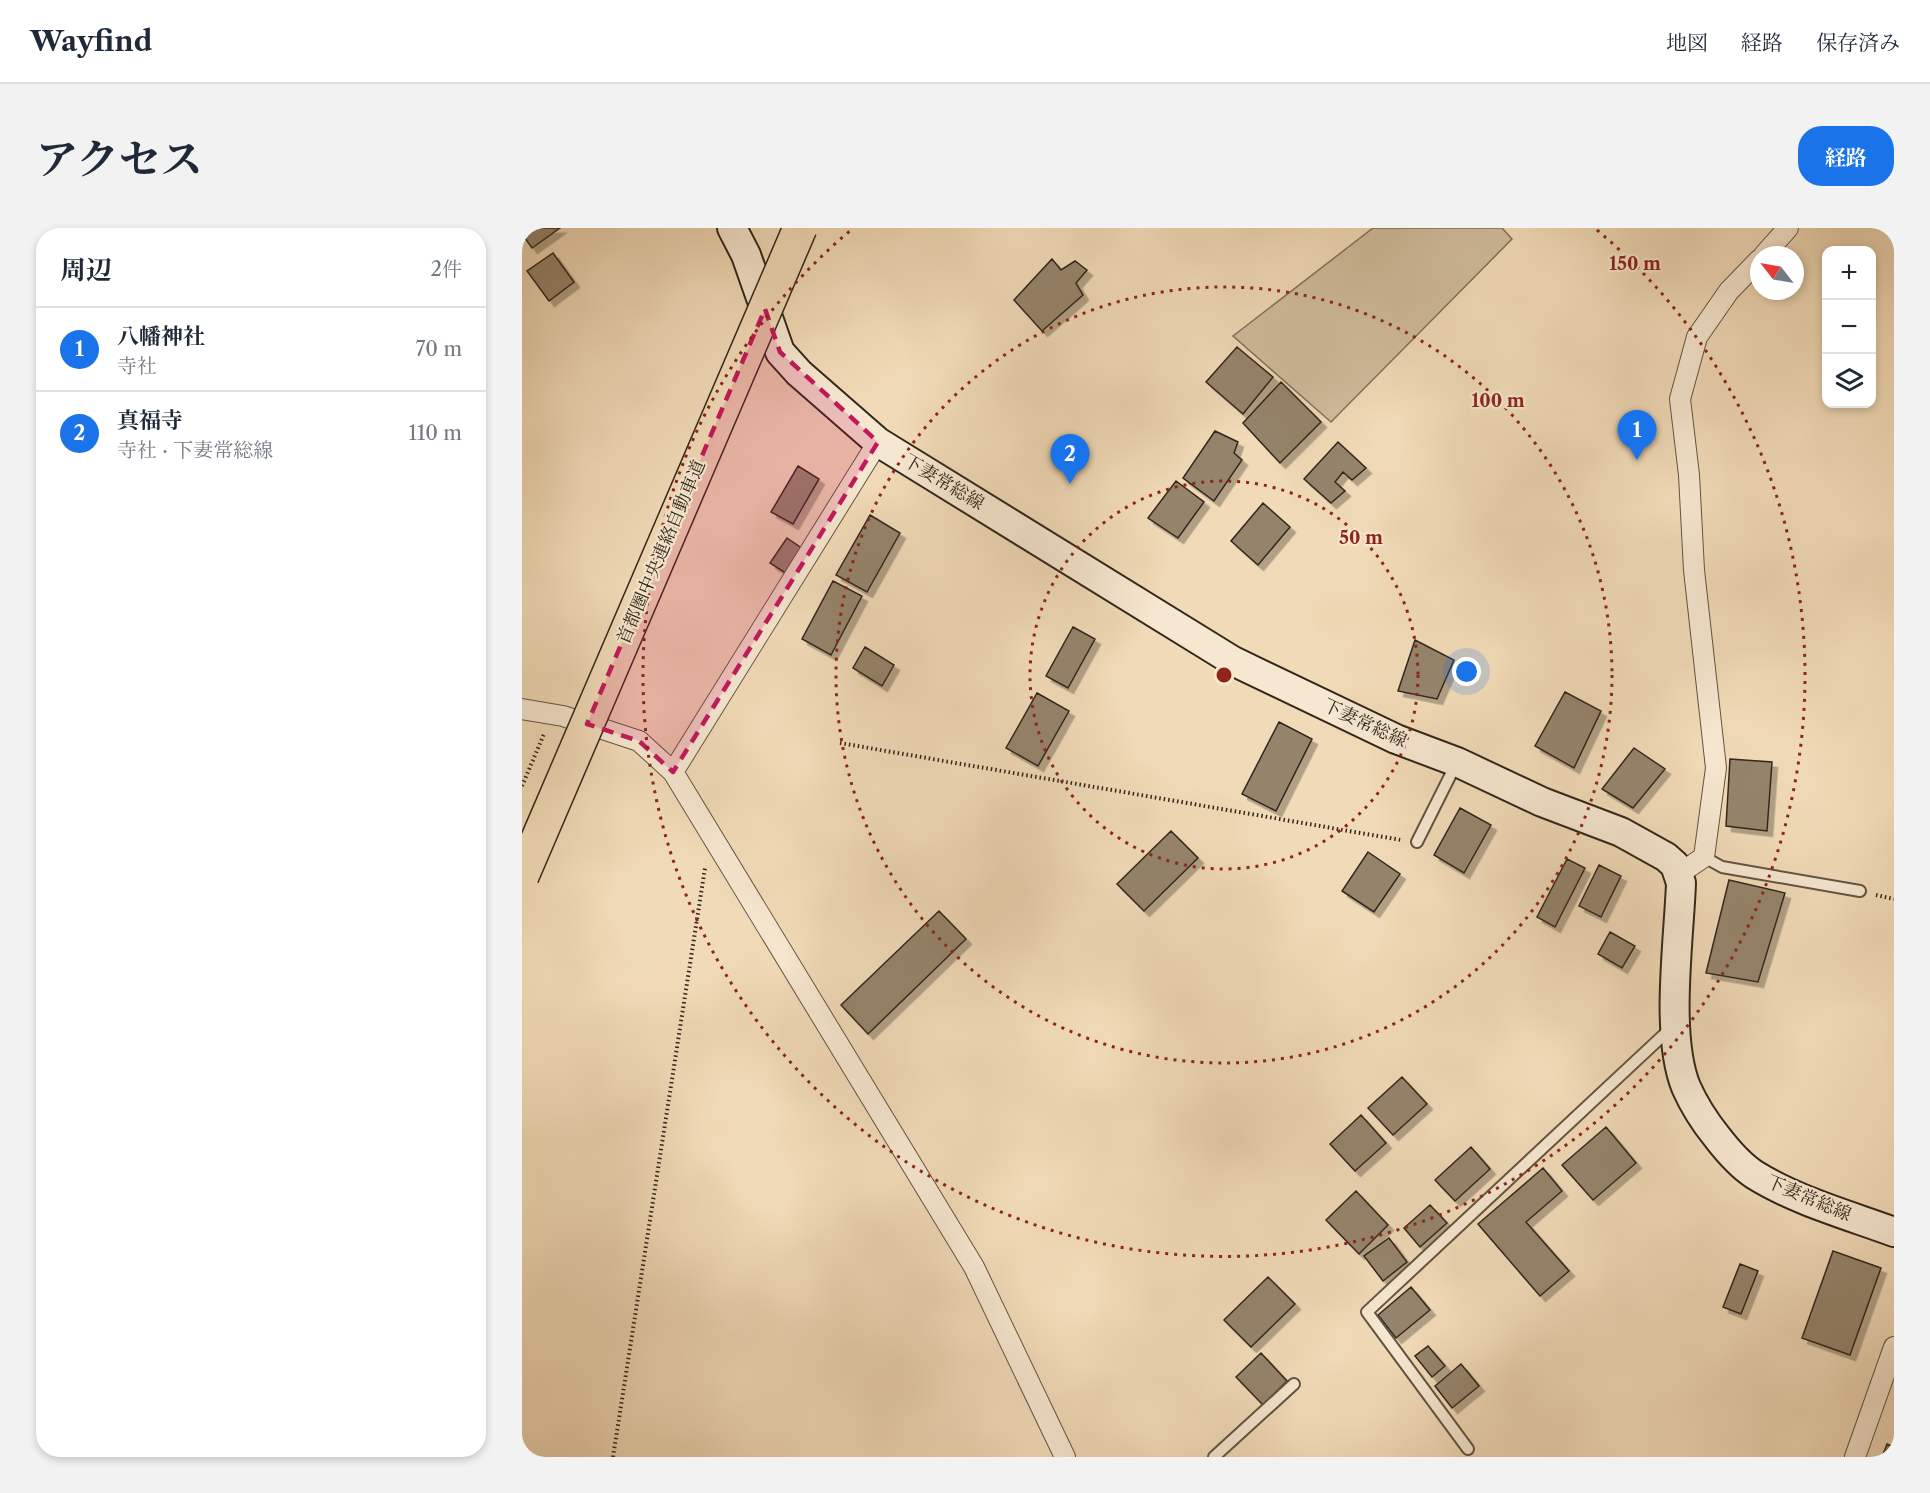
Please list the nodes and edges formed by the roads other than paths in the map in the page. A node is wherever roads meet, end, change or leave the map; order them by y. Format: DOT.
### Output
graph roads {
  1 [pos="732,228"];
  2 [pos="800,228"];
  3 [pos="1788,228"];
  4 [pos="1772,246"];
  5 [pos="1750,269"];
  6 [pos="878,442"];
  7 [pos="522,709"];
  8 [pos="1457,762"];
  9 [pos="673,772"];
  10 [pos="1417,842"];
  11 [pos="1704,857"];
  12 [pos="1679,874"];
  13 [pos="522,876"];
  14 [pos="1860,891"];
  15 [pos="1676,1024"];
  16 [pos="1894,1232"];
  17 [pos="1894,1347"];
  18 [pos="1294,1384"];
  19 [pos="1467,1449"];
  20 [pos="1065,1457"];
  21 [pos="1214,1457"];
  22 [pos="1855,1457"];
  1 -- 6 [label="main road, 下妻常総線"];
  2 -- 13 [label="highway, 首都圏中央連絡自動車道, bridge"];
  3 -- 4 [label="street"];
  5 -- 11 [label="street"];
  6 -- 8 [label="main road, 下妻常総線"];
  6 -- 9 [label="street"];
  7 -- 9 [label="street"];
  8 -- 10 [label="lane"];
  8 -- 12 [label="main road, 下妻常総線"];
  9 -- 20 [label="street"];
  11 -- 12 [label="street"];
  11 -- 14 [label="lane"];
  12 -- 15 [label="main road, 下妻常総線"];
  15 -- 16 [label="main road, 下妻常総線"];
  15 -- 19 [label="lane"];
  17 -- 22 [label="street"];
  18 -- 21 [label="lane"];
}
